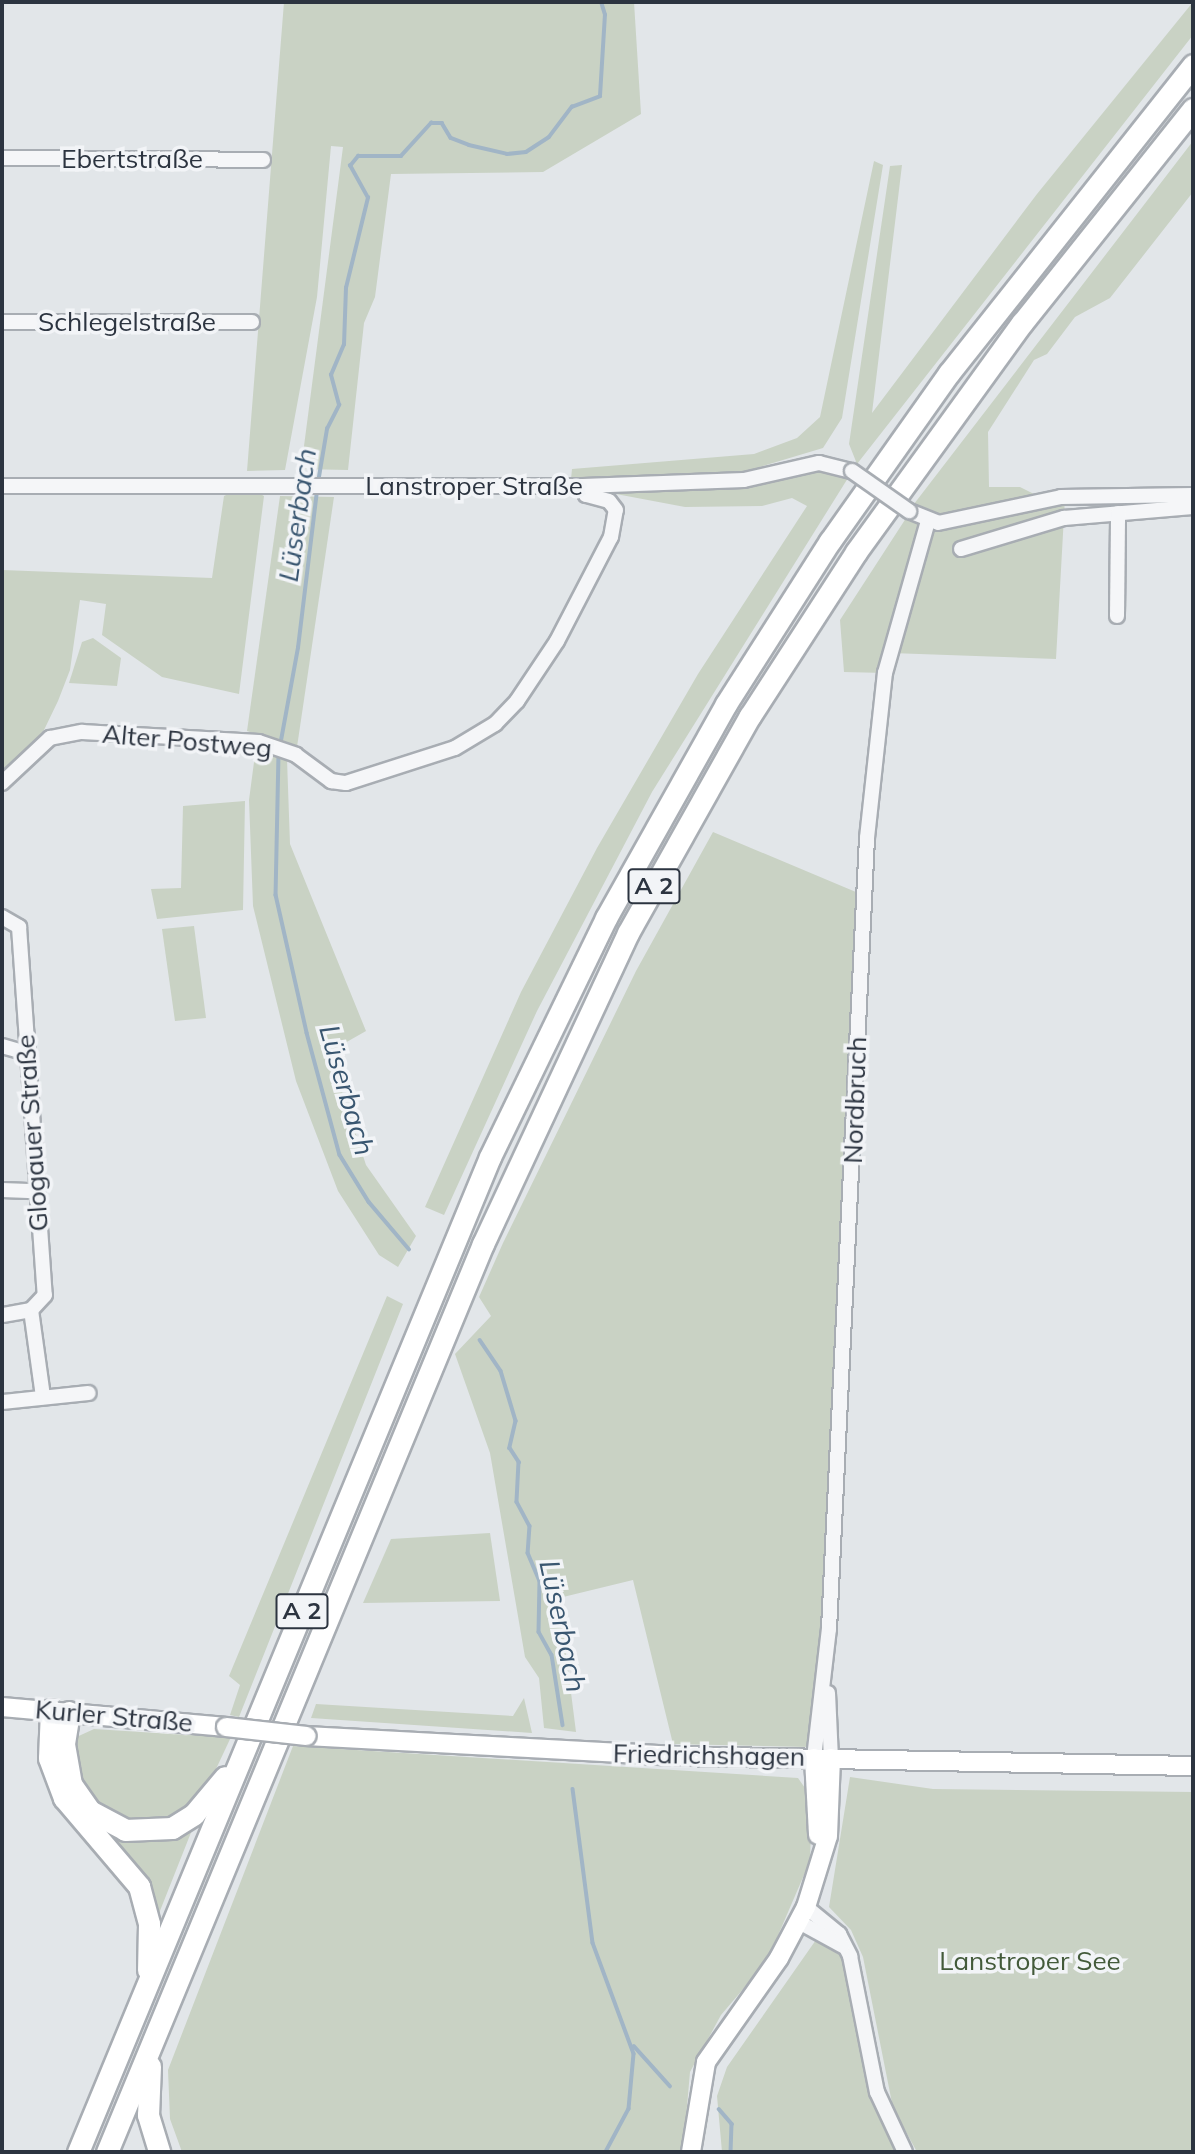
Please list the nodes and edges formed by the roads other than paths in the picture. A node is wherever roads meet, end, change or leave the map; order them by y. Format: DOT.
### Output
graph roads {
  1 [pos="1193,65"];
  2 [pos="1193,109"];
  3 [pos="2,158"];
  4 [pos="263,160"];
  5 [pos="2,322"];
  6 [pos="252,322"];
  7 [pos="2,485"];
  8 [pos="583,486"];
  9 [pos="1193,495"];
  10 [pos="1193,507"];
  11 [pos="1118,513"];
  12 [pos="928,521"];
  13 [pos="961,549"];
  14 [pos="1117,616"];
  15 [pos="2,783"];
  16 [pos="2,917"];
  17 [pos="2,1046"];
  18 [pos="26,1053"];
  19 [pos="2,1189"];
  20 [pos="35,1191"];
  21 [pos="31,1310"];
  22 [pos="2,1315"];
  23 [pos="89,1393"];
  24 [pos="43,1397"];
  25 [pos="2,1402"];
  26 [pos="2,1707"];
  27 [pos="60,1711"];
  28 [pos="226,1727"];
  29 [pos="244,1750"];
  30 [pos="823,1758"];
  31 [pos="1193,1766"];
  32 [pos="802,1915"];
  33 [pos="147,1986"];
  34 [pos="151,2047"];
  35 [pos="694,2149"];
  36 [pos="78,2152"];
  37 [pos="107,2152"];
  38 [pos="159,2152"];
  39 [pos="905,2152"];
  1 -- 29 [label="highway, A 2"];
  2 -- 34 [label="highway, A 2"];
  3 -- 4 [label="street, Ebertstraße"];
  5 -- 6 [label="street, Schlegelstraße"];
  7 -- 8 [label="street, Lanstroper Straße"];
  8 -- 12 [label="street, Lanstroper Straße, bridge"];
  8 -- 15 [label="street, Alter Postweg"];
  9 -- 12 [label="street"];
  10 -- 11 [label="street"];
  11 -- 13 [label="street"];
  11 -- 14 [label="street"];
  12 -- 30 [label="street, Nordbruch"];
  16 -- 18 [label="street, Glogauer Straße"];
  17 -- 18 [label="street"];
  18 -- 20 [label="street, Glogauer Straße"];
  19 -- 20 [label="street"];
  20 -- 21 [label="street, Glogauer Straße"];
  21 -- 22 [label="street"];
  21 -- 24 [label="street"];
  23 -- 24 [label="street"];
  24 -- 25 [label="street"];
  26 -- 27 [label="main road, Kurler Straße"];
  27 -- 28 [label="main road, Kurler Straße"];
  27 -- 29 [label="highway"];
  27 -- 33 [label="highway"];
  28 -- 30 [label="main road, Friedrichshagen, bridge"];
  29 -- 33 [label="highway, A 2"];
  30 -- 31 [label="main road, Friedrichshagen"];
  30 -- 32 [label="main road"];
  32 -- 35 [label="main road"];
  32 -- 39 [label="street"];
  33 -- 36 [label="highway, A 2"];
  34 -- 37 [label="highway, A 2"];
  34 -- 38 [label="highway"];
}
